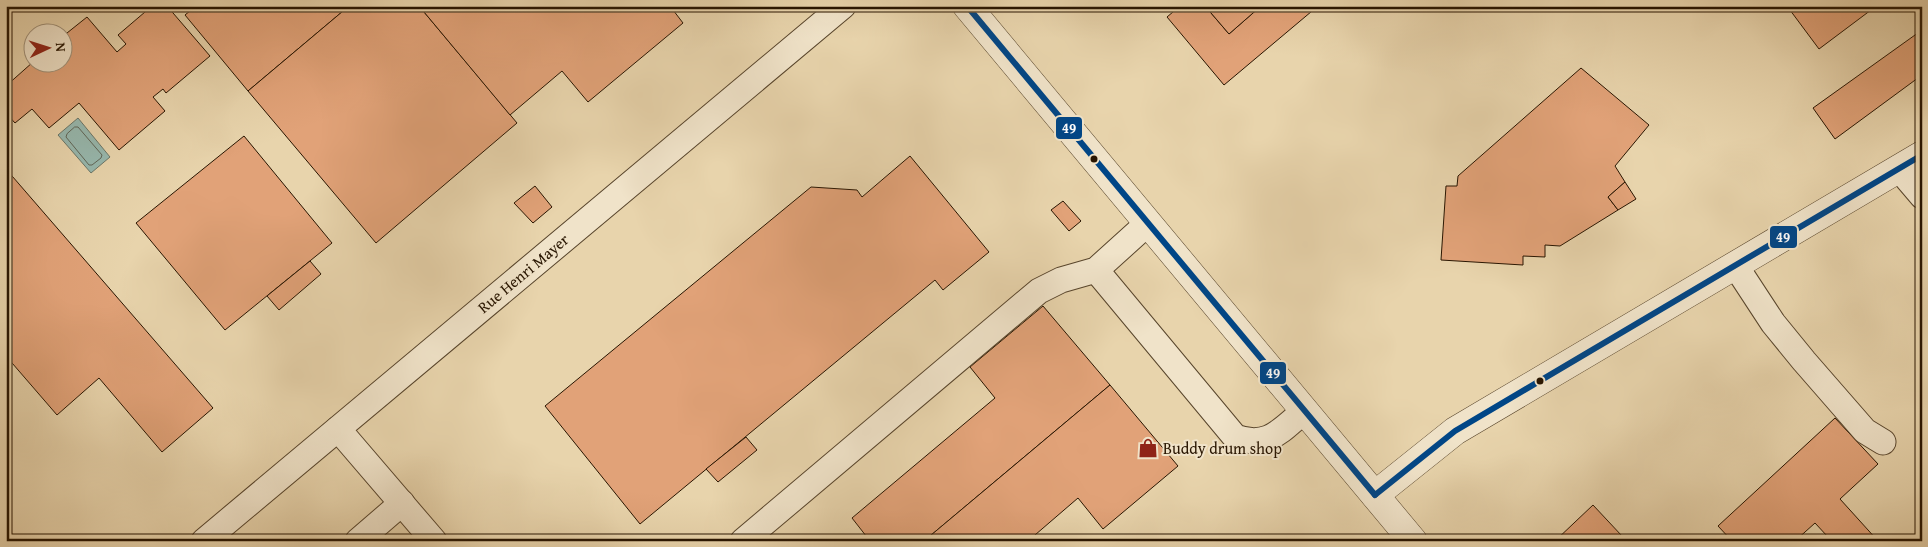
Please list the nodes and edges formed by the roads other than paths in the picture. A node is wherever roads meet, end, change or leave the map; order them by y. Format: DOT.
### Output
graph roads {
  1 [pos="843,6"];
  2 [pos="967,6"];
  3 [pos="1922,155"];
  4 [pos="1899,169"];
  5 [pos="1922,196"];
  6 [pos="1148,223"];
  7 [pos="1736,264"];
  8 [pos="1096,270"];
  9 [pos="1304,411"];
  10 [pos="338,429"];
  11 [pos="1883,442"];
  12 [pos="1375,495"];
  13 [pos="402,503"];
  14 [pos="204,541"];
  15 [pos="358,541"];
  16 [pos="434,541"];
  17 [pos="743,541"];
  18 [pos="1413,541"];
  1 -- 10 [label="lane, Rue Henri Mayer"];
  2 -- 6 [label="street"];
  3 -- 4 [label="street"];
  4 -- 5 [label="lane"];
  4 -- 7 [label="street"];
  6 -- 8 [label="lane"];
  6 -- 9 [label="street"];
  7 -- 11 [label="lane"];
  7 -- 12 [label="street"];
  8 -- 9 [label="lane"];
  8 -- 17 [label="lane"];
  9 -- 12 [label="street"];
  10 -- 13 [label="lane"];
  10 -- 14 [label="lane, Rue Henri Mayer"];
  12 -- 18 [label="street"];
  13 -- 15 [label="lane"];
  13 -- 16 [label="lane"];
}
